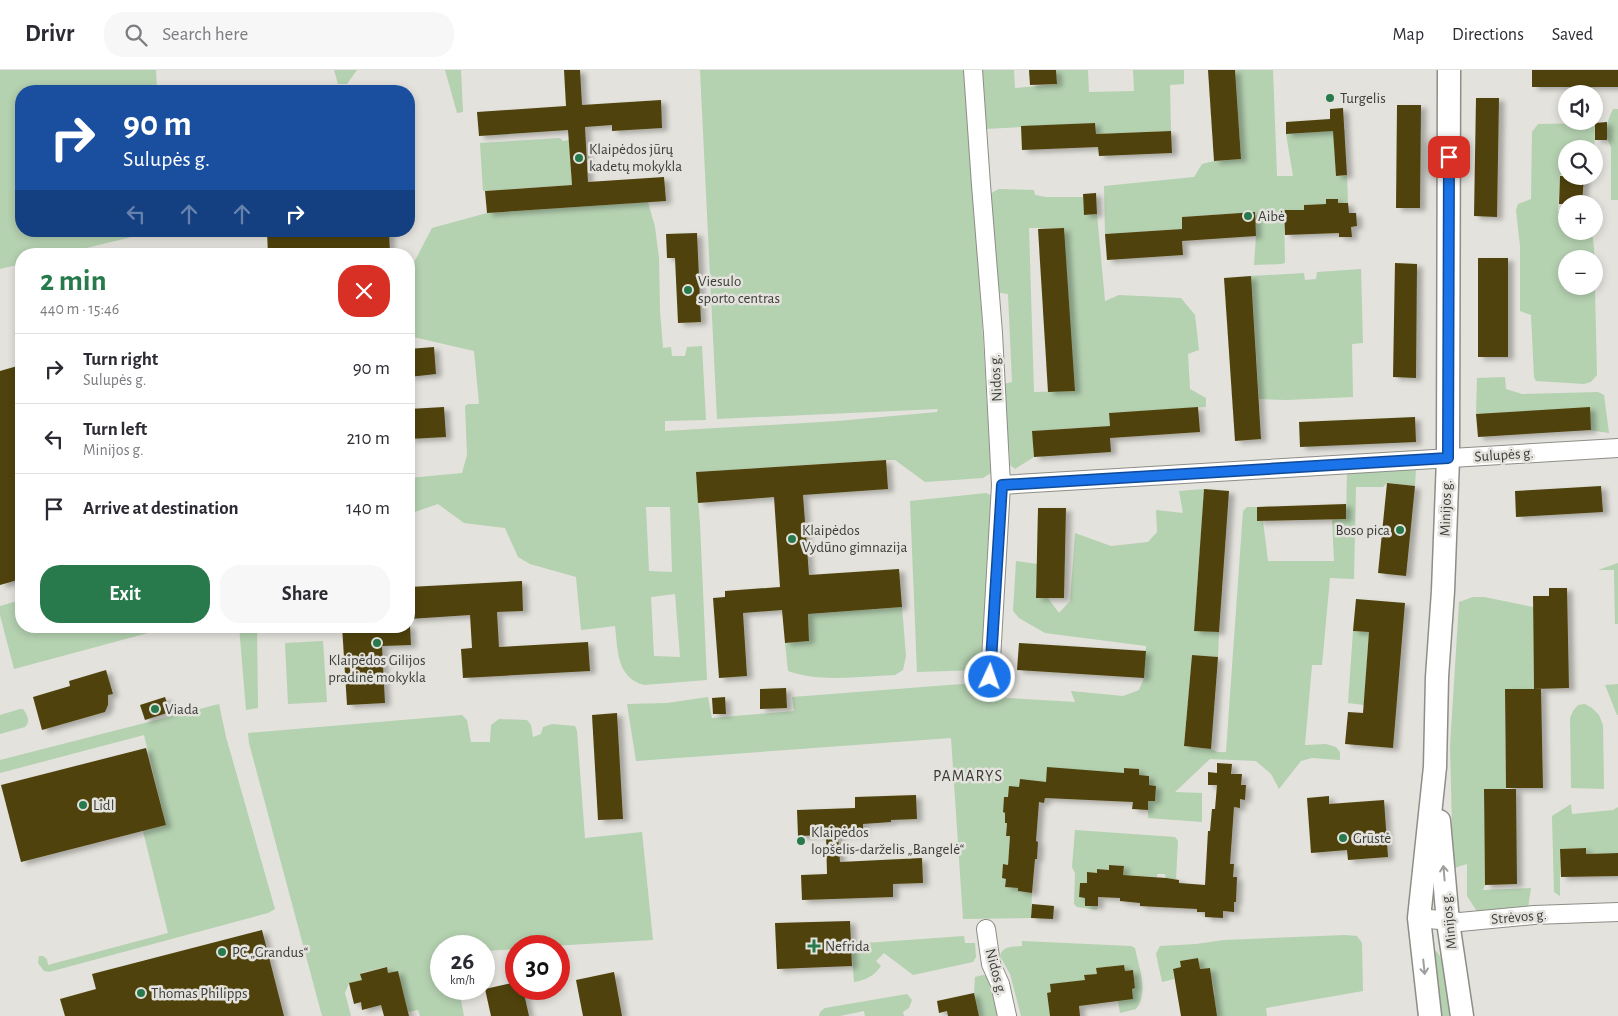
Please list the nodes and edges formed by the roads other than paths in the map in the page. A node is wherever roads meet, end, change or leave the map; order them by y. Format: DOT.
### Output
graph roads {
  1 [pos="974,70"];
  2 [pos="1449,70"];
  3 [pos="1618,448"];
  4 [pos="1448,458"];
  5 [pos="1002,485"];
  6 [pos="994,686"];
  7 [pos="1435,767"];
  8 [pos="1618,912"];
  9 [pos="1419,918"];
  10 [pos="1448,922"];
  11 [pos="986,929"];
  12 [pos="1006,1016"];
  13 [pos="1430,1016"];
  14 [pos="1462,1016"];
  1 -- 5 [label="street, Nidos g."];
  2 -- 4 [label="main road, Minijos g."];
  3 -- 4 [label="street, Sulupės g."];
  4 -- 5 [label="street, Sulupės g."];
  4 -- 7 [label="main road, Minijos g."];
  5 -- 6 [label="street, Nidos g."];
  7 -- 9 [label="main road, Minijos g."];
  10 -- 7 [label="main road, Minijos g., one-way"];
  8 -- 10 [label="street, Strėvos g."];
  9 -- 10 [label="street, Strėvos g."];
  9 -- 13 [label="main road, Minijos g., one-way"];
  10 -- 14 [label="main road, Minijos g."];
  11 -- 12 [label="street, Nidos g."];
}
